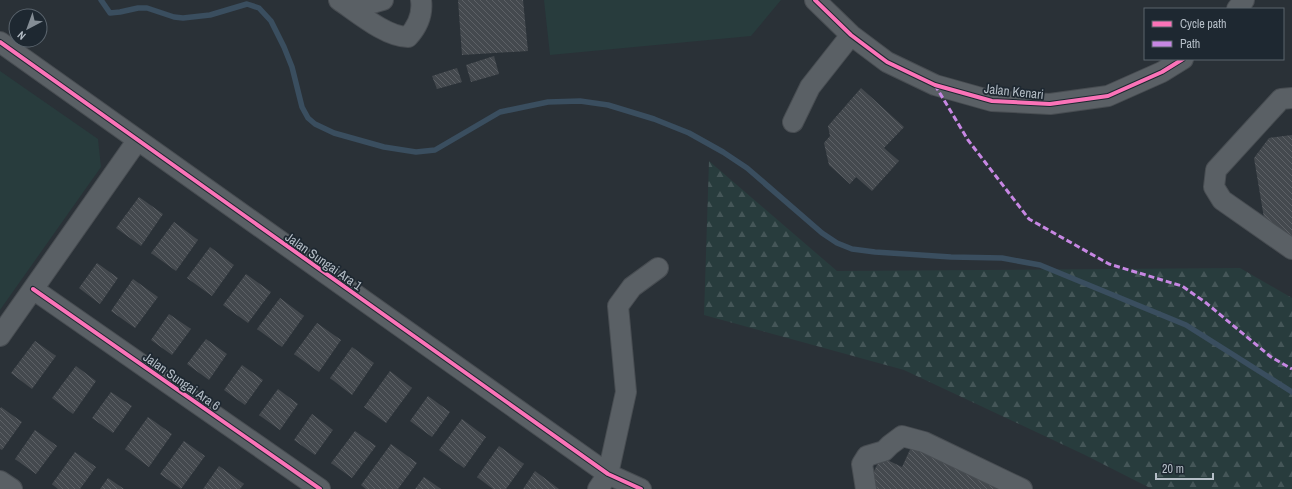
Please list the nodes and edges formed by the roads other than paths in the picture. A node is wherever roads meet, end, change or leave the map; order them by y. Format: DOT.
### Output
graph roads {
  1 [pos="383,0"];
  2 [pos="421,0"];
  3 [pos="815,0"];
  4 [pos="1244,0"];
  5 [pos="345,4"];
  6 [pos="1238,8"];
  7 [pos="851,35"];
  8 [pos="0,42"];
  9 [pos="1181,60"];
  10 [pos="1292,98"];
  11 [pos="793,122"];
  12 [pos="137,141"];
  13 [pos="1292,249"];
  14 [pos="658,268"];
  15 [pos="33,290"];
  16 [pos="0,336"];
  17 [pos="0,481"];
  18 [pos="603,481"];
  19 [pos="12,489"];
  20 [pos="320,489"];
  21 [pos="641,489"];
  22 [pos="866,489"];
  23 [pos="1022,489"];
  1 -- 5 [label="street"];
  2 -- 5 [label="street"];
  3 -- 7 [label="street, Jalan Kenari"];
  4 -- 6 [label="street"];
  7 -- 9 [label="street, Jalan Kenari"];
  7 -- 11 [label="street"];
  8 -- 12 [label="street, Jalan Sungai Ara 1"];
  10 -- 13 [label="street"];
  12 -- 15 [label="street"];
  12 -- 18 [label="street, Jalan Sungai Ara 1"];
  14 -- 18 [label="street"];
  15 -- 16 [label="street"];
  15 -- 20 [label="street, Jalan Sungai Ara 6"];
  17 -- 19 [label="street"];
  18 -- 21 [label="street, Jalan Sungai Ara 1"];
  22 -- 23 [label="street"];
}
